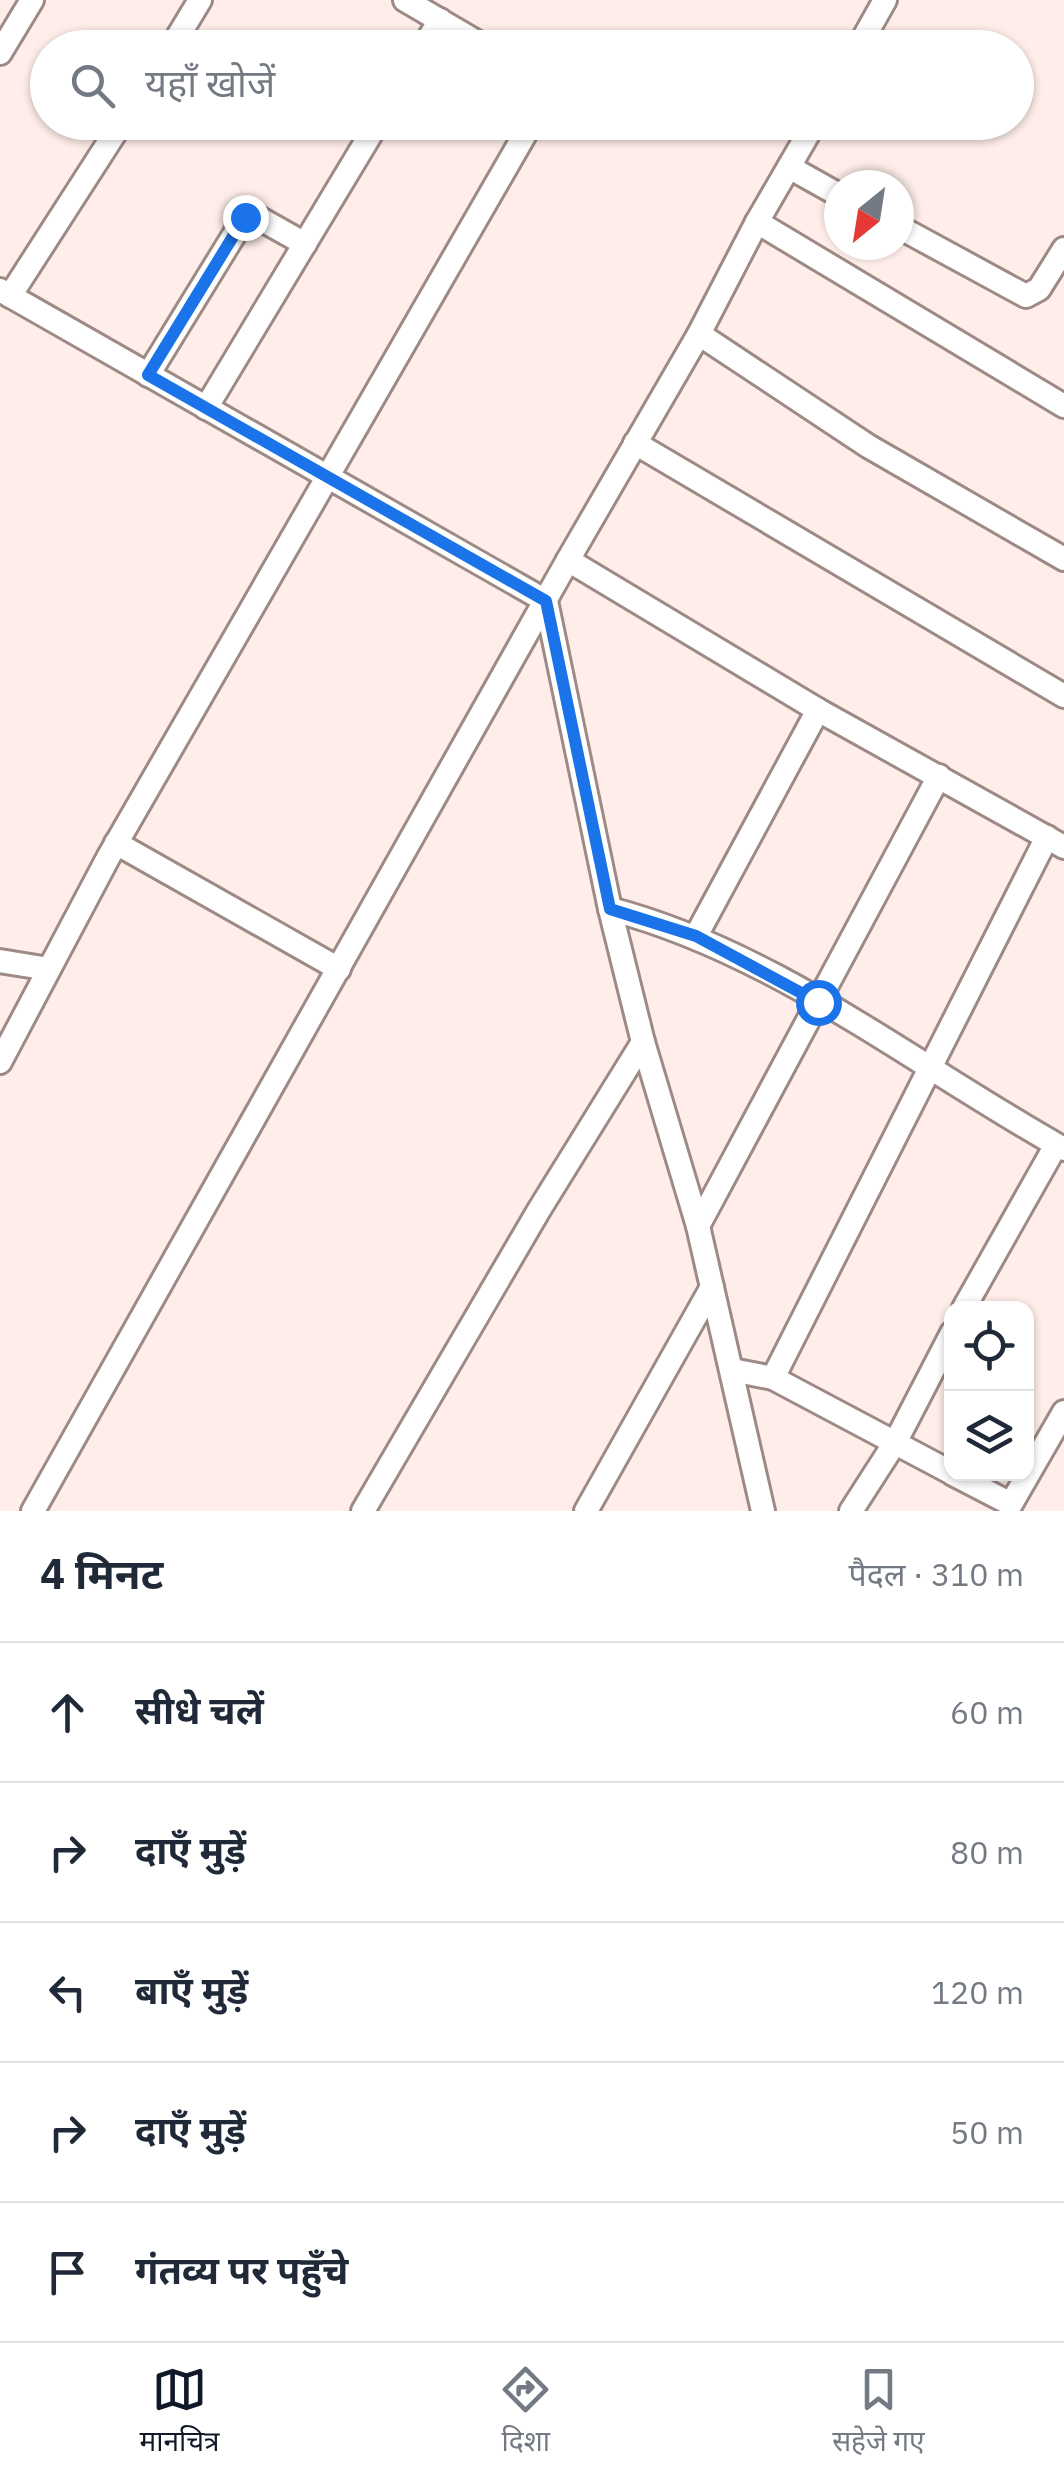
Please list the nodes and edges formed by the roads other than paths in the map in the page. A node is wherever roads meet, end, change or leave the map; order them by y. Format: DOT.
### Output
graph roads {
  1 [pos="32,0"];
  2 [pos="200,0"];
  3 [pos="405,0"];
  4 [pos="885,0"];
  5 [pos="440,20"];
  6 [pos="181,30"];
  7 [pos="434,30"];
  8 [pos="457,30"];
  9 [pos="868,30"];
  10 [pos="0,53"];
  11 [pos="110,140"];
  12 [pos="367,140"];
  13 [pos="522,140"];
  14 [pos="804,140"];
  15 [pos="789,167"];
  16 [pos="824,187"];
  17 [pos="758,222"];
  18 [pos="914,235"];
  19 [pos="305,244"];
  20 [pos="1064,249"];
  21 [pos="5,293"];
  22 [pos="699,334"];
  23 [pos="148,375"];
  24 [pos="1064,406"];
  25 [pos="206,408"];
  26 [pos="634,443"];
  27 [pos="327,477"];
  28 [pos="1064,559"];
  29 [pos="568,560"];
  30 [pos="546,601"];
  31 [pos="1064,696"];
  32 [pos="818,710"];
  33 [pos="939,776"];
  34 [pos="1055,842"];
  35 [pos="116,843"];
  36 [pos="610,909"];
  37 [pos="696,936"];
  38 [pos="0,960"];
  39 [pos="338,969"];
  40 [pos="49,970"];
  41 [pos="818,1002"];
  42 [pos="644,1042"];
  43 [pos="0,1062"];
  44 [pos="931,1069"];
  45 [pos="1060,1147"];
  46 [pos="698,1226"];
  47 [pos="712,1287"];
  48 [pos="968,1301"];
  49 [pos="944,1348"];
  50 [pos="732,1370"];
  51 [pos="773,1378"];
  52 [pos="1064,1412"];
  53 [pos="896,1441"];
  54 [pos="1034,1465"];
  55 [pos="944,1468"];
  56 [pos="967,1481"];
  57 [pos="1025,1481"];
  58 [pos="34,1511"];
  59 [pos="364,1511"];
  60 [pos="586,1511"];
  61 [pos="763,1511"];
  62 [pos="851,1511"];
  1 -- 10 [label="street"];
  2 -- 6 [label="street"];
  3 -- 5 [label="street"];
  4 -- 9 [label="street"];
  5 -- 7 [label="street"];
  5 -- 8 [label="street"];
  11 -- 21 [label="street"];
  12 -- 19 [label="street"];
  13 -- 27 [label="street"];
  14 -- 15 [label="street"];
  15 -- 16 [label="street"];
  15 -- 17 [label="street"];
  17 -- 22 [label="street"];
  17 -- 24 [label="street"];
  18 -- 20 [label="street"];
  19 -- 23 [label="street"];
  19 -- 25 [label="street"];
  21 -- 23 [label="street"];
  22 -- 26 [label="street"];
  22 -- 28 [label="street"];
  23 -- 25 [label="street"];
  25 -- 27 [label="street"];
  26 -- 29 [label="street"];
  26 -- 31 [label="street"];
  27 -- 30 [label="street"];
  27 -- 35 [label="street"];
  29 -- 30 [label="street"];
  29 -- 32 [label="street"];
  30 -- 36 [label="street"];
  30 -- 39 [label="street"];
  32 -- 33 [label="street"];
  32 -- 37 [label="street"];
  33 -- 34 [label="street"];
  33 -- 41 [label="street"];
  34 -- 44 [label="street"];
  35 -- 39 [label="street"];
  35 -- 40 [label="street"];
  36 -- 37 [label="street"];
  36 -- 42 [label="street"];
  37 -- 41 [label="street"];
  38 -- 40 [label="street"];
  39 -- 58 [label="street"];
  40 -- 43 [label="street"];
  41 -- 44 [label="street"];
  41 -- 46 [label="street"];
  42 -- 46 [label="street"];
  42 -- 59 [label="street"];
  44 -- 45 [label="street"];
  44 -- 51 [label="street"];
  45 -- 48 [label="street"];
  46 -- 47 [label="street"];
  47 -- 50 [label="street"];
  47 -- 60 [label="street"];
  49 -- 53 [label="street"];
  50 -- 51 [label="street"];
  50 -- 61 [label="street"];
  51 -- 53 [label="street"];
  52 -- 54 [label="street"];
  53 -- 55 [label="street"];
  53 -- 62 [label="street"];
  56 -- 57 [label="street"];
}
